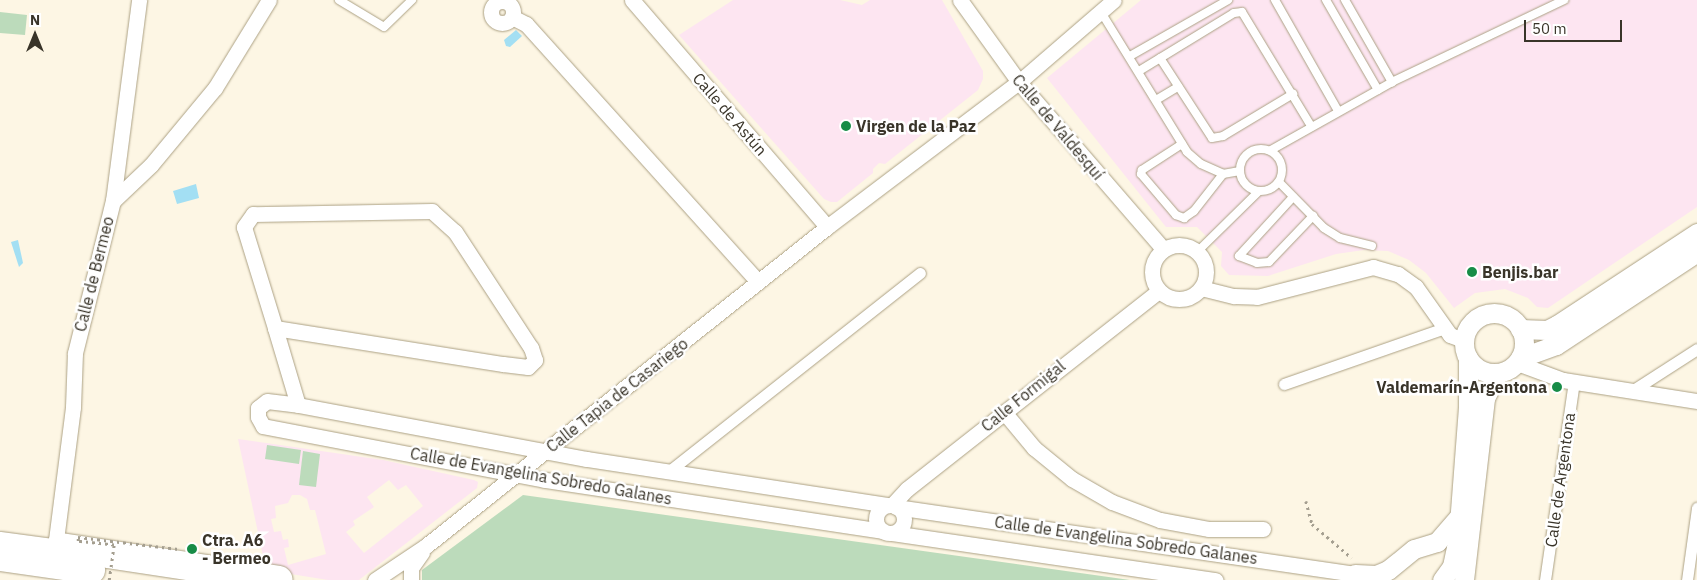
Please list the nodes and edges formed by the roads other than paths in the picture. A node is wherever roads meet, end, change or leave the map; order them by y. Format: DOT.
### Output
graph roads {
  1 [pos="139,0"];
  2 [pos="268,0"];
  3 [pos="338,0"];
  4 [pos="412,0"];
  5 [pos="632,0"];
  6 [pos="960,0"];
  7 [pos="1114,0"];
  8 [pos="1228,0"];
  9 [pos="1275,0"];
  10 [pos="1326,0"];
  11 [pos="1345,0"];
  12 [pos="1564,0"];
  13 [pos="510,6"];
  14 [pos="1101,12"];
  15 [pos="1130,56"];
  16 [pos="1160,58"];
  17 [pos="1139,71"];
  18 [pos="1019,82"];
  19 [pos="1392,82"];
  20 [pos="1178,87"];
  21 [pos="1378,90"];
  22 [pos="1293,94"];
  23 [pos="1156,100"];
  24 [pos="1338,111"];
  25 [pos="1311,126"];
  26 [pos="1182,144"];
  27 [pos="1271,150"];
  28 [pos="1240,171"];
  29 [pos="1223,174"];
  30 [pos="1279,182"];
  31 [pos="1258,192"];
  32 [pos="1293,197"];
  33 [pos="113,201"];
  34 [pos="1312,216"];
  35 [pos="827,227"];
  36 [pos="1697,233"];
  37 [pos="1372,246"];
  38 [pos="1163,249"];
  39 [pos="1198,251"];
  40 [pos="1697,252"];
  41 [pos="920,273"];
  42 [pos="758,282"];
  43 [pos="1201,288"];
  44 [pos="1159,291"];
  45 [pos="274,328"];
  46 [pos="1445,328"];
  47 [pos="1520,329"];
  48 [pos="1463,340"];
  49 [pos="1697,349"];
  50 [pos="1468,358"];
  51 [pos="1519,361"];
  52 [pos="1498,373"];
  53 [pos="1574,381"];
  54 [pos="1284,384"];
  55 [pos="1635,389"];
  56 [pos="1697,401"];
  57 [pos="298,406"];
  58 [pos="1004,412"];
  59 [pos="546,452"];
  60 [pos="668,472"];
  61 [pos="516,475"];
  62 [pos="892,506"];
  63 [pos="1697,508"];
  64 [pos="1459,517"];
  65 [pos="1263,528"];
  66 [pos="887,532"];
  67 [pos="0,539"];
  68 [pos="427,545"];
  69 [pos="61,547"];
  70 [pos="0,557"];
  71 [pos="0,574"];
  72 [pos="1361,575"];
  73 [pos="44,580"];
  74 [pos="164,580"];
  75 [pos="279,580"];
  76 [pos="375,580"];
  77 [pos="411,580"];
  78 [pos="1216,580"];
  79 [pos="1442,580"];
  80 [pos="1464,580"];
  81 [pos="1545,580"];
  82 [pos="1687,580"];
  1 -- 33 [label="street, Calle de Bermeo"];
  2 -- 33 [label="street"];
  3 -- 4 [label="lane"];
  5 -- 35 [label="street, Calle de Astún"];
  6 -- 18 [label="street, Calle de Valdesquí"];
  7 -- 14 [label="street, Calle Tapia de Casariego"];
  8 -- 15 [label="lane"];
  9 -- 24 [label="lane"];
  10 -- 21 [label="lane"];
  11 -- 19 [label="lane"];
  12 -- 19 [label="lane"];
  13 -- 42 [label="street"];
  14 -- 15 [label="lane"];
  14 -- 18 [label="street, Calle Tapia de Casariego"];
  15 -- 17 [label="lane"];
  16 -- 17 [label="lane"];
  16 -- 20 [label="lane"];
  16 -- 22 [label="lane"];
  17 -- 23 [label="lane"];
  18 -- 35 [label="street, Calle Tapia de Casariego"];
  18 -- 38 [label="street, Calle de Valdesquí"];
  19 -- 21 [label="lane"];
  20 -- 22 [label="lane"];
  20 -- 23 [label="lane"];
  21 -- 24 [label="lane"];
  22 -- 25 [label="lane"];
  23 -- 26 [label="lane"];
  24 -- 25 [label="lane"];
  25 -- 27 [label="lane"];
  26 -- 29 [label="lane"];
  26 -- 29 [label="lane"];
  27 -- 28 [label="lane"];
  27 -- 30 [label="lane"];
  28 -- 29 [label="lane"];
  28 -- 31 [label="lane"];
  30 -- 31 [label="lane"];
  30 -- 32 [label="lane"];
  31 -- 39 [label="lane"];
  32 -- 34 [label="lane"];
  32 -- 34 [label="lane"];
  33 -- 69 [label="street, Calle de Bermeo"];
  34 -- 37 [label="lane"];
  35 -- 42 [label="street, Calle Tapia de Casariego"];
  36 -- 47 [label="street"];
  38 -- 39 [label="street"];
  38 -- 44 [label="street"];
  39 -- 43 [label="street"];
  40 -- 51 [label="street"];
  41 -- 60 [label="street"];
  42 -- 59 [label="street, Calle Tapia de Casariego"];
  43 -- 44 [label="street"];
  43 -- 46 [label="street"];
  44 -- 58 [label="street, Calle Formigal"];
  45 -- 45 [label="street"];
  45 -- 57 [label="street"];
  46 -- 48 [label="street"];
  46 -- 54 [label="street"];
  47 -- 48 [label="street"];
  47 -- 51 [label="street"];
  48 -- 50 [label="street"];
  49 -- 55 [label="street"];
  50 -- 52 [label="street"];
  50 -- 64 [label="street"];
  51 -- 52 [label="street"];
  51 -- 53 [label="street"];
  52 -- 80 [label="street"];
  53 -- 55 [label="street"];
  53 -- 81 [label="street, Calle de Argentona"];
  55 -- 56 [label="street"];
  57 -- 59 [label="street, Calle de Evangelina Sobredo Galanes"];
  57 -- 61 [label="street, Calle de Evangelina Sobredo Galanes"];
  58 -- 62 [label="street, Calle Formigal"];
  58 -- 65 [label="street"];
  59 -- 60 [label="street, Calle de Evangelina Sobredo Galanes"];
  59 -- 61 [label="street, Calle Tapia de Casariego"];
  60 -- 62 [label="street, Calle de Evangelina Sobredo Galanes"];
  61 -- 66 [label="street, Calle de Evangelina Sobredo Galanes"];
  61 -- 68 [label="street, Calle Tapia de Casariego"];
  62 -- 66 [label="street"];
  62 -- 66 [label="street"];
  62 -- 72 [label="street, Calle de Evangelina Sobredo Galanes"];
  63 -- 82 [label="street"];
  64 -- 72 [label="street"];
  64 -- 79 [label="street"];
  66 -- 78 [label="street, Calle de Evangelina Sobredo Galanes"];
  67 -- 69 [label="street"];
  68 -- 76 [label="street, Calle Tapia de Casariego"];
  68 -- 77 [label="street, Calle Tapia de Casariego"];
  69 -- 75 [label="highway"];
  70 -- 74 [label="highway"];
  71 -- 73 [label="highway"];
}
